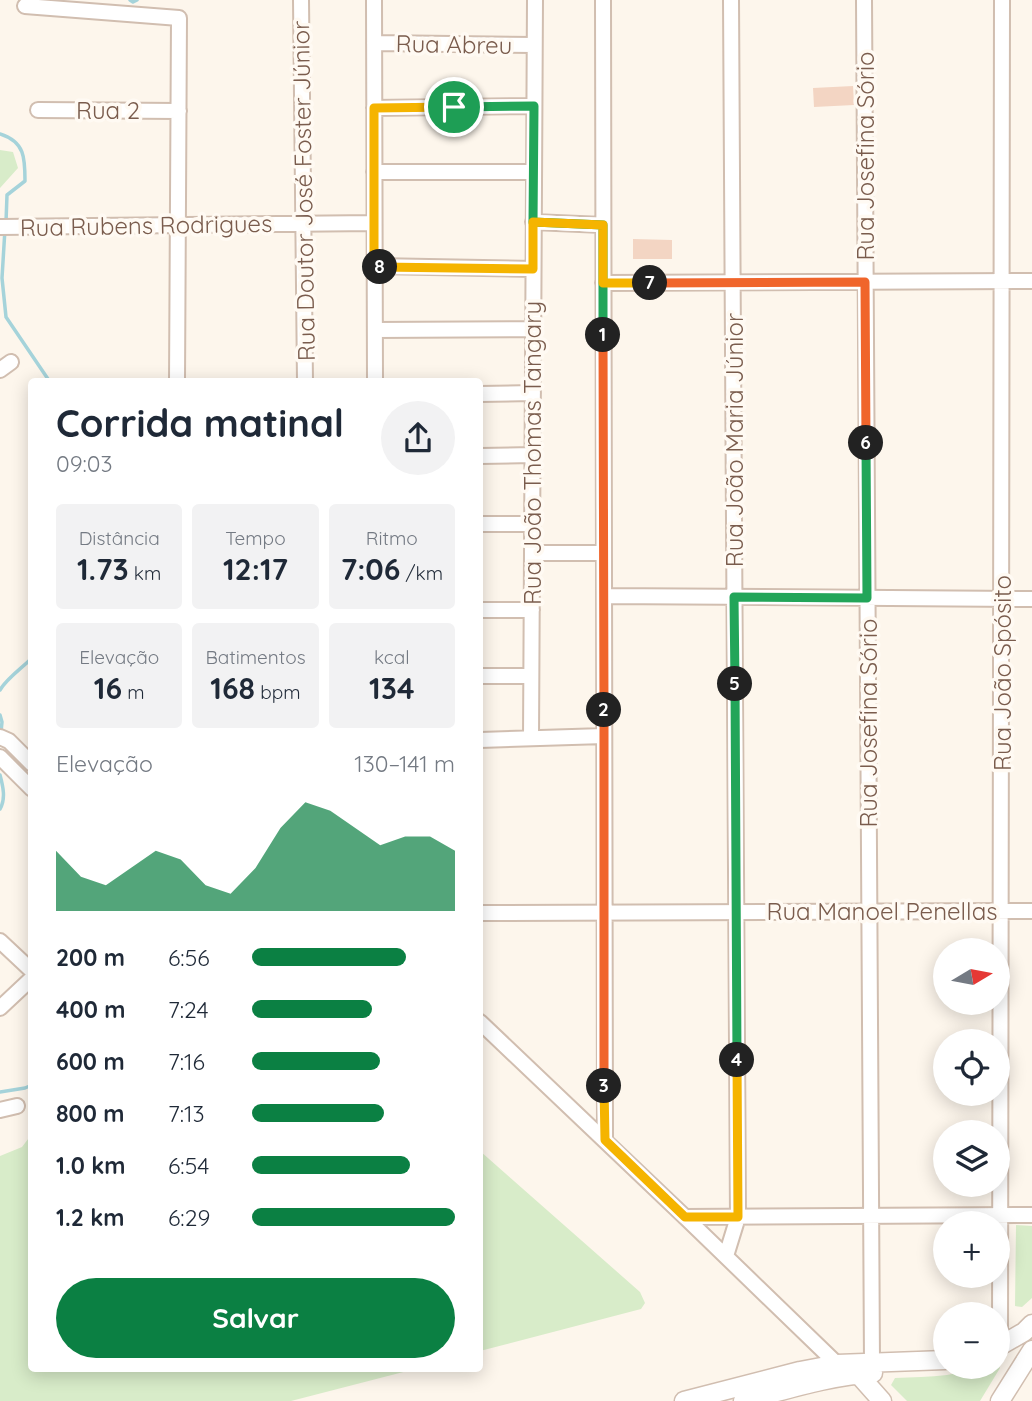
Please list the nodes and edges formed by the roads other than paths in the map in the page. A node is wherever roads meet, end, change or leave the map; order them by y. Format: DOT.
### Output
graph roads {
  1 [pos="302,0"];
  2 [pos="374,0"];
  3 [pos="535,0"];
  4 [pos="603,0"];
  5 [pos="731,0"];
  6 [pos="864,0"];
  7 [pos="1002,0"];
  8 [pos="25,6"];
  9 [pos="374,43"];
  10 [pos="534,45"];
  11 [pos="534,106"];
  12 [pos="374,108"];
  13 [pos="38,110"];
  14 [pos="179,111"];
  15 [pos="374,172"];
  16 [pos="534,172"];
  17 [pos="533,222"];
  18 [pos="304,223"];
  19 [pos="374,223"];
  20 [pos="178,225"];
  21 [pos="603,225"];
  22 [pos="1,226"];
  23 [pos="374,267"];
  24 [pos="533,269"];
  25 [pos="1032,281"];
  26 [pos="733,282"];
  27 [pos="865,282"];
  28 [pos="1002,282"];
  29 [pos="603,283"];
  30 [pos="375,330"];
  31 [pos="533,330"];
  32 [pos="177,378"];
  33 [pos="305,378"];
  34 [pos="375,378"];
  35 [pos="533,393"];
  36 [pos="483,394"];
  37 [pos="483,456"];
  38 [pos="532,456"];
  39 [pos="483,524"];
  40 [pos="532,524"];
  41 [pos="604,553"];
  42 [pos="532,554"];
  43 [pos="604,596"];
  44 [pos="734,597"];
  45 [pos="867,598"];
  46 [pos="1002,599"];
  47 [pos="1032,599"];
  48 [pos="483,610"];
  49 [pos="532,610"];
  50 [pos="483,676"];
  51 [pos="531,676"];
  52 [pos="604,736"];
  53 [pos="531,738"];
  54 [pos="4,739"];
  55 [pos="483,740"];
  56 [pos="3,760"];
  57 [pos="28,760"];
  58 [pos="28,785"];
  59 [pos="869,911"];
  60 [pos="1002,911"];
  61 [pos="1032,911"];
  62 [pos="736,912"];
  63 [pos="483,913"];
  64 [pos="604,913"];
  65 [pos="0,942"];
  66 [pos="28,967"];
  67 [pos="28,982"];
  68 [pos="0,1008"];
  69 [pos="483,1025"];
  70 [pos="17,1106"];
  71 [pos="0,1110"];
  72 [pos="605,1140"];
  73 [pos="1001,1211"];
  74 [pos="1010,1215"];
  75 [pos="1032,1215"];
  76 [pos="871,1216"];
  77 [pos="933,1216"];
  78 [pos="685,1217"];
  79 [pos="738,1217"];
  80 [pos="726,1256"];
  81 [pos="1032,1324"];
  82 [pos="1010,1340"];
  83 [pos="1032,1350"];
  84 [pos="1010,1362"];
  85 [pos="837,1364"];
  86 [pos="933,1365"];
  87 [pos="865,1368"];
  88 [pos="1014,1381"];
  89 [pos="684,1401"];
  90 [pos="743,1401"];
  91 [pos="882,1401"];
  92 [pos="1000,1401"];
  1 -- 18 [label="street, Rua Doutor José Foster Júnior"];
  2 -- 9 [label="street"];
  3 -- 10 [label="street, Rua João Thomas Tangary"];
  4 -- 21 [label="street"];
  5 -- 26 [label="street, Rua João Maria Júnior"];
  6 -- 27 [label="street, Rua Josefina Sório"];
  7 -- 28 [label="street, Rua João Spósito"];
  8 -- 14 [label="street"];
  9 -- 10 [label="street, Rua Abreu"];
  9 -- 12 [label="street"];
  10 -- 11 [label="street, Rua João Thomas Tangary"];
  11 -- 12 [label="street"];
  11 -- 16 [label="street, Rua João Thomas Tangary"];
  12 -- 15 [label="street"];
  13 -- 14 [label="street, Rua 2"];
  14 -- 20 [label="street"];
  15 -- 16 [label="street"];
  15 -- 19 [label="street"];
  16 -- 17 [label="street, Rua João Thomas Tangary"];
  17 -- 21 [label="street"];
  17 -- 24 [label="street, Rua João Thomas Tangary"];
  18 -- 19 [label="street, Rua Rubens Rodrigues"];
  18 -- 20 [label="street, Rua Rubens Rodrigues"];
  18 -- 33 [label="street, Rua Doutor José Foster Júnior"];
  19 -- 23 [label="street"];
  20 -- 22 [label="street, Rua Rubens Rodrigues"];
  20 -- 32 [label="street"];
  21 -- 29 [label="street"];
  23 -- 24 [label="street"];
  23 -- 30 [label="street"];
  24 -- 31 [label="street, Rua João Thomas Tangary"];
  25 -- 28 [label="street"];
  26 -- 27 [label="street"];
  26 -- 29 [label="street"];
  26 -- 44 [label="street, Rua João Maria Júnior"];
  27 -- 28 [label="street"];
  27 -- 45 [label="street, Rua Josefina Sório"];
  28 -- 46 [label="street, Rua João Spósito"];
  29 -- 41 [label="street"];
  30 -- 31 [label="street"];
  30 -- 34 [label="street"];
  31 -- 35 [label="street, Rua João Thomas Tangary"];
  35 -- 36 [label="street"];
  35 -- 38 [label="street, Rua João Thomas Tangary"];
  37 -- 38 [label="street"];
  38 -- 40 [label="street, Rua João Thomas Tangary"];
  39 -- 40 [label="street"];
  40 -- 42 [label="street, Rua João Thomas Tangary"];
  41 -- 42 [label="street"];
  41 -- 43 [label="street"];
  42 -- 49 [label="street, Rua João Thomas Tangary"];
  43 -- 44 [label="street"];
  43 -- 52 [label="street"];
  44 -- 45 [label="street"];
  44 -- 62 [label="street, Rua João Maria Júnior"];
  45 -- 46 [label="street"];
  45 -- 59 [label="street, Rua Josefina Sório"];
  46 -- 47 [label="street"];
  46 -- 60 [label="street, Rua João Spósito"];
  48 -- 49 [label="street"];
  49 -- 51 [label="street, Rua João Thomas Tangary"];
  50 -- 51 [label="street"];
  51 -- 53 [label="street, Rua João Thomas Tangary"];
  52 -- 53 [label="street"];
  52 -- 64 [label="street"];
  53 -- 55 [label="street"];
  54 -- 57 [label="street"];
  56 -- 58 [label="street"];
  59 -- 60 [label="street, Rua Manoel Penellas"];
  59 -- 62 [label="street, Rua Manoel Penellas"];
  59 -- 76 [label="street, Rua Josefina Sório"];
  60 -- 61 [label="street, Rua Manoel Penellas"];
  60 -- 73 [label="street, Rua João Spósito"];
  62 -- 64 [label="street, Rua Manoel Penellas"];
  62 -- 79 [label="street, Rua João Maria Júnior"];
  63 -- 64 [label="street, Rua Manoel Penellas"];
  64 -- 72 [label="street"];
  65 -- 66 [label="street"];
  67 -- 68 [label="street"];
  69 -- 72 [label="street"];
  70 -- 71 [label="street"];
  72 -- 78 [label="street"];
  74 -- 75 [label="street"];
  76 -- 77 [label="street"];
  76 -- 79 [label="street"];
  76 -- 87 [label="street, Rua Josefina Sório"];
  78 -- 79 [label="street"];
  78 -- 80 [label="street"];
  79 -- 80 [label="street, Rua João Maria Júnior"];
  80 -- 85 [label="street"];
  81 -- 82 [label="street"];
  83 -- 88 [label="street"];
  84 -- 88 [label="street"];
  85 -- 87 [label="street"];
  85 -- 89 [label="street"];
  86 -- 87 [label="street"];
  87 -- 90 [label="street"];
  87 -- 91 [label="street"];
  88 -- 92 [label="street"];
}
